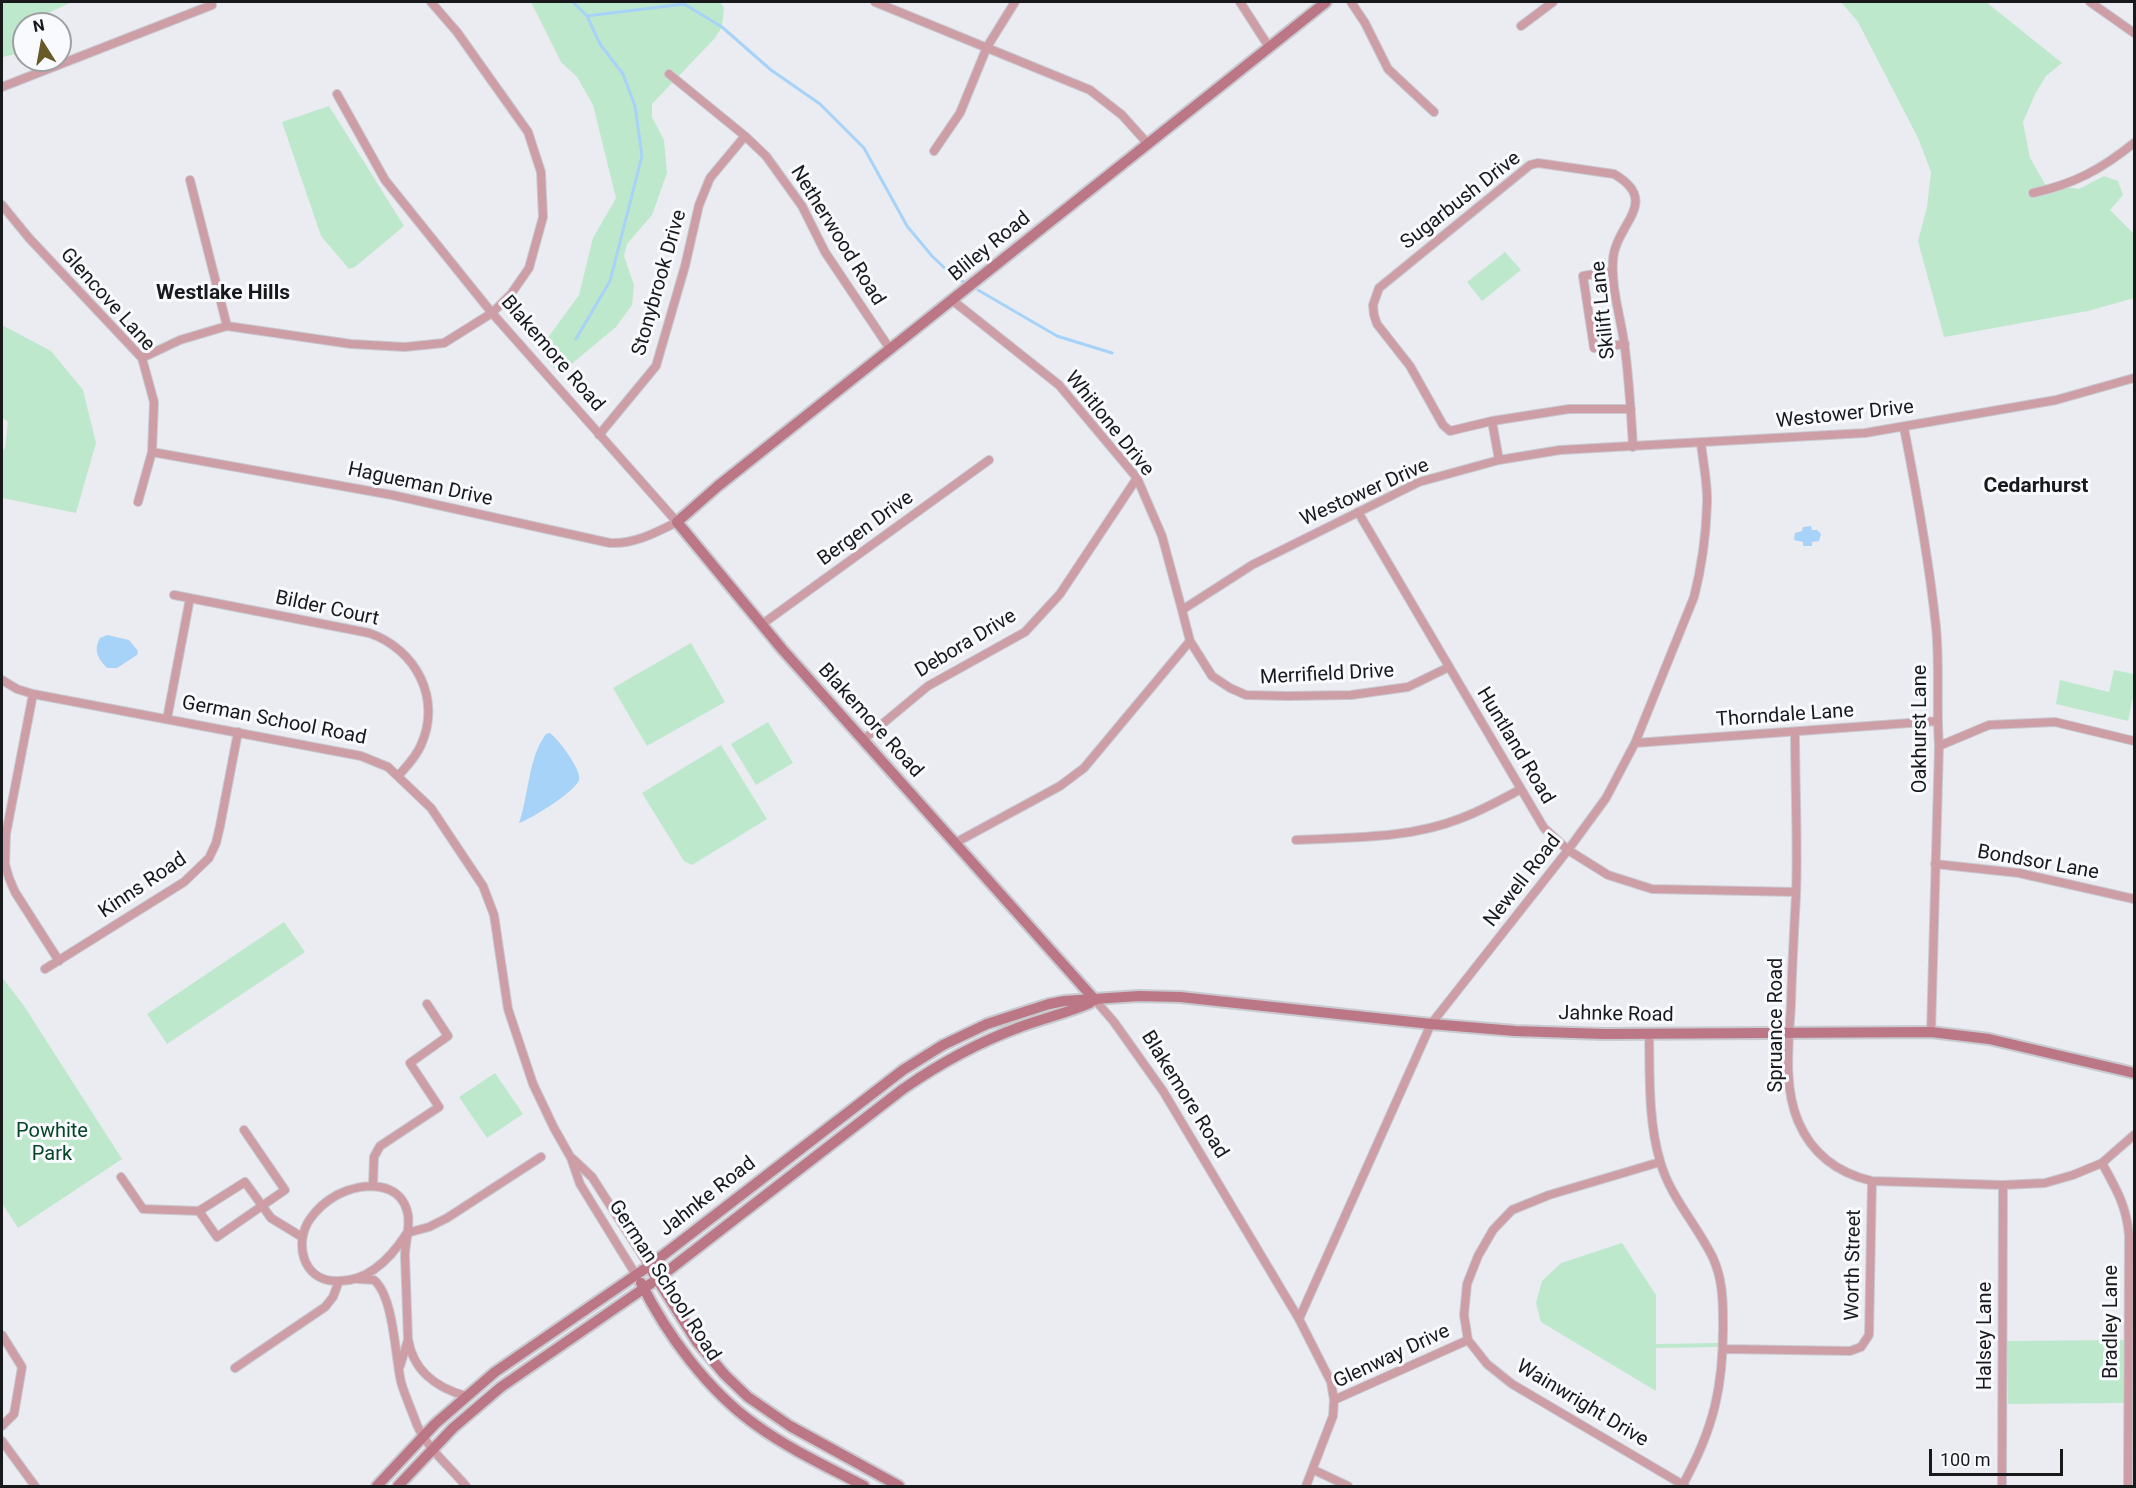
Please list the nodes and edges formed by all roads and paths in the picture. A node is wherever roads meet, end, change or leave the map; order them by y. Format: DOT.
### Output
graph roads {
  1 [pos="431,2"];
  2 [pos="875,2"];
  3 [pos="1015,2"];
  4 [pos="1240,2"];
  5 [pos="1326,2"];
  6 [pos="1351,2"];
  7 [pos="1553,2"];
  8 [pos="2090,2"];
  9 [pos="212,5"];
  10 [pos="1521,26"];
  11 [pos="2134,33"];
  12 [pos="987,46"];
  13 [pos="1269,47"];
  14 [pos="669,74"];
  15 [pos="2,87"];
  16 [pos="337,94"];
  17 [pos="1434,112"];
  18 [pos="745,136"];
  19 [pos="2134,142"];
  20 [pos="1148,144"];
  21 [pos="934,151"];
  22 [pos="190,180"];
  23 [pos="1624,180"];
  24 [pos="2033,193"];
  25 [pos="2,205"];
  26 [pos="1612,271"];
  27 [pos="952,300"];
  28 [pos="492,313"];
  29 [pos="227,326"];
  30 [pos="1624,344"];
  31 [pos="890,349"];
  32 [pos="142,358"];
  33 [pos="2134,378"];
  34 [pos="1631,408"];
  35 [pos="1492,421"];
  36 [pos="1904,428"];
  37 [pos="599,435"];
  38 [pos="1701,443"];
  39 [pos="1633,447"];
  40 [pos="152,452"];
  41 [pos="989,460"];
  42 [pos="1499,460"];
  43 [pos="1137,478"];
  44 [pos="138,502"];
  45 [pos="1358,512"];
  46 [pos="677,522"];
  47 [pos="174,595"];
  48 [pos="190,598"];
  49 [pos="1182,610"];
  50 [pos="761,625"];
  51 [pos="1190,641"];
  52 [pos="1449,667"];
  53 [pos="2,680"];
  54 [pos="33,694"];
  55 [pos="167,719"];
  56 [pos="1937,721"];
  57 [pos="238,732"];
  58 [pos="1795,732"];
  59 [pos="863,740"];
  60 [pos="2134,741"];
  61 [pos="1635,743"];
  62 [pos="1939,746"];
  63 [pos="399,775"];
  64 [pos="1521,789"];
  65 [pos="1296,840"];
  66 [pos="955,843"];
  67 [pos="1568,850"];
  68 [pos="1935,864"];
  69 [pos="1796,892"];
  70 [pos="2134,899"];
  71 [pos="59,961"];
  72 [pos="45,969"];
  73 [pos="1095,1000"];
  74 [pos="427,1004"];
  75 [pos="1431,1024"];
  76 [pos="1931,1032"];
  77 [pos="1649,1034"];
  78 [pos="1789,1034"];
  79 [pos="2134,1073"];
  80 [pos="244,1130"];
  81 [pos="2134,1135"];
  82 [pos="541,1157"];
  83 [pos="572,1158"];
  84 [pos="1660,1162"];
  85 [pos="2102,1163"];
  86 [pos="121,1177"];
  87 [pos="1872,1181"];
  88 [pos="372,1185"];
  89 [pos="2003,1185"];
  90 [pos="262,1207"];
  91 [pos="199,1211"];
  92 [pos="407,1233"];
  93 [pos="302,1238"];
  94 [pos="649,1266"];
  95 [pos="636,1275"];
  96 [pos="355,1279"];
  97 [pos="656,1280"];
  98 [pos="339,1281"];
  99 [pos="643,1289"];
  100 [pos="1299,1319"];
  101 [pos="2,1335"];
  102 [pos="408,1339"];
  103 [pos="1468,1340"];
  104 [pos="1724,1349"];
  105 [pos="235,1368"];
  106 [pos="399,1374"];
  107 [pos="466,1396"];
  108 [pos="1334,1400"];
  109 [pos="2,1426"];
  110 [pos="423,1436"];
  111 [pos="2,1441"];
  112 [pos="433,1449"];
  113 [pos="1314,1470"];
  114 [pos="35,1486"];
  115 [pos="377,1486"];
  116 [pos="398,1486"];
  117 [pos="466,1486"];
  118 [pos="864,1486"];
  119 [pos="899,1486"];
  120 [pos="1306,1486"];
  121 [pos="1348,1486"];
  122 [pos="1684,1486"];
  123 [pos="2002,1486"];
  124 [pos="2128,1486"];
  1 -- 28 [label="street"];
  2 -- 12 [label="street"];
  3 -- 12 [label="street"];
  4 -- 13 [label="street"];
  5 -- 13 [label="main road, Bliley Road"];
  6 -- 17 [label="street"];
  7 -- 10 [label="street"];
  8 -- 11 [label="street"];
  9 -- 15 [label="street"];
  12 -- 20 [label="street"];
  12 -- 21 [label="street"];
  13 -- 20 [label="main road, Bliley Road"];
  14 -- 18 [label="street, Netherwood Road"];
  16 -- 28 [label="street, Blakemore Road"];
  18 -- 31 [label="street, Netherwood Road"];
  18 -- 37 [label="street, Stonybrook Drive"];
  19 -- 24 [label="street"];
  20 -- 27 [label="main road, Bliley Road"];
  22 -- 29 [label="street"];
  23 -- 26 [label="street, Skilift Lane"];
  23 -- 35 [label="street, Sugarbush Drive"];
  25 -- 32 [label="street, Glencove Lane"];
  26 -- 30 [label="street, Skilift Lane"];
  26 -- 30 [label="street"];
  27 -- 31 [label="main road, Bliley Road"];
  27 -- 43 [label="street, Whitlone Drive"];
  28 -- 29 [label="street"];
  28 -- 37 [label="street, Blakemore Road"];
  29 -- 32 [label="street"];
  30 -- 34 [label="street, Skilift Lane"];
  31 -- 46 [label="main road, Bliley Road"];
  32 -- 40 [label="street, Glencove Lane"];
  33 -- 36 [label="street, Westower Drive"];
  34 -- 35 [label="street"];
  34 -- 39 [label="street, Skilift Lane"];
  35 -- 42 [label="street"];
  36 -- 38 [label="street, Westower Drive"];
  36 -- 56 [label="street, Oakhurst Lane"];
  37 -- 46 [label="street, Blakemore Road"];
  38 -- 39 [label="street, Westower Drive"];
  38 -- 61 [label="street, Newell Road"];
  39 -- 42 [label="street, Westower Drive"];
  40 -- 44 [label="street, Glencove Lane"];
  40 -- 46 [label="street, Hagueman Drive"];
  41 -- 50 [label="street, Bergen Drive"];
  42 -- 45 [label="street, Westower Drive"];
  43 -- 49 [label="street, Whitlone Drive"];
  43 -- 59 [label="street, Debora Drive"];
  45 -- 49 [label="street, Westower Drive"];
  45 -- 52 [label="street, Huntland Road"];
  46 -- 50 [label="main road, Blakemore Road"];
  47 -- 48 [label="street, Bilder Court"];
  48 -- 55 [label="street"];
  48 -- 63 [label="street, Bilder Court"];
  49 -- 51 [label="street"];
  50 -- 59 [label="main road, Blakemore Road"];
  51 -- 52 [label="street, Merrifield Drive"];
  51 -- 66 [label="street"];
  52 -- 64 [label="street, Huntland Road"];
  53 -- 54 [label="street, German School Road"];
  54 -- 55 [label="street, German School Road"];
  54 -- 71 [label="street"];
  55 -- 57 [label="street, German School Road"];
  56 -- 58 [label="street, Thorndale Lane"];
  56 -- 62 [label="street, Oakhurst Lane"];
  57 -- 63 [label="street, German School Road"];
  57 -- 71 [label="street, Kinns Road"];
  58 -- 61 [label="street, Thorndale Lane"];
  58 -- 69 [label="street, Spruance Road"];
  59 -- 66 [label="main road, Blakemore Road"];
  60 -- 62 [label="street"];
  61 -- 67 [label="street, Newell Road"];
  62 -- 68 [label="street, Oakhurst Lane"];
  63 -- 83 [label="street, German School Road"];
  64 -- 65 [label="street"];
  64 -- 67 [label="street, Huntland Road"];
  66 -- 73 [label="main road, Blakemore Road"];
  67 -- 69 [label="street, Huntland Road"];
  67 -- 75 [label="street, Newell Road"];
  68 -- 70 [label="street, Bondsor Lane"];
  68 -- 76 [label="street, Oakhurst Lane"];
  69 -- 78 [label="street, Spruance Road"];
  71 -- 72 [label="street, Kinns Road"];
  73 -- 75 [label="main road, Jahnke Road"];
  73 -- 94 [label="main road, Jahnke Road"];
  73 -- 97 [label="main road, Jahnke Road"];
  73 -- 100 [label="street, Blakemore Road"];
  74 -- 88 [label="street"];
  75 -- 77 [label="main road, Jahnke Road"];
  75 -- 100 [label="street, Newell Road"];
  76 -- 78 [label="main road, Jahnke Road"];
  76 -- 79 [label="main road, Jahnke Road"];
  77 -- 78 [label="main road, Jahnke Road"];
  77 -- 84 [label="street"];
  78 -- 87 [label="street, Spruance Road"];
  80 -- 90 [label="street"];
  81 -- 85 [label="street, Spruance Road"];
  82 -- 92 [label="street"];
  83 -- 94 [label="street, German School Road"];
  83 -- 95 [label="street, German School Road"];
  84 -- 103 [label="street, Glenway Drive"];
  84 -- 104 [label="street"];
  85 -- 89 [label="street, Spruance Road"];
  85 -- 124 [label="street, Bradley Lane"];
  86 -- 91 [label="street"];
  87 -- 89 [label="street, Spruance Road"];
  87 -- 104 [label="street, Worth Street"];
  88 -- 92 [label="street"];
  88 -- 93 [label="street"];
  89 -- 123 [label="street, Halsey Lane"];
  90 -- 91 [label="street"];
  90 -- 91 [label="street"];
  90 -- 93 [label="street"];
  92 -- 96 [label="street"];
  92 -- 102 [label="street"];
  93 -- 98 [label="street"];
  94 -- 95 [label="main road, Jahnke Road"];
  94 -- 97 [label="main road, German School Road"];
  95 -- 99 [label="main road, German School Road"];
  95 -- 107 [label="main road, Jahnke Road"];
  96 -- 98 [label="street"];
  96 -- 106 [label="street"];
  97 -- 99 [label="main road, Jahnke Road"];
  97 -- 119 [label="main road, German School Road"];
  98 -- 105 [label="street"];
  99 -- 112 [label="main road, Jahnke Road"];
  99 -- 118 [label="main road, German School Road"];
  100 -- 108 [label="street, Blakemore Road"];
  101 -- 109 [label="street"];
  102 -- 106 [label="street"];
  102 -- 107 [label="street"];
  103 -- 108 [label="street, Glenway Drive"];
  103 -- 122 [label="street, Wainwright Drive"];
  104 -- 122 [label="street"];
  106 -- 110 [label="street"];
  107 -- 110 [label="main road, Jahnke Road"];
  108 -- 113 [label="street, Glenway Drive"];
  110 -- 112 [label="street"];
  110 -- 115 [label="main road, Jahnke Road"];
  111 -- 114 [label="street"];
  112 -- 116 [label="main road, Jahnke Road"];
  112 -- 117 [label="street"];
  113 -- 120 [label="street, Glenway Drive"];
  113 -- 121 [label="street"];
}
